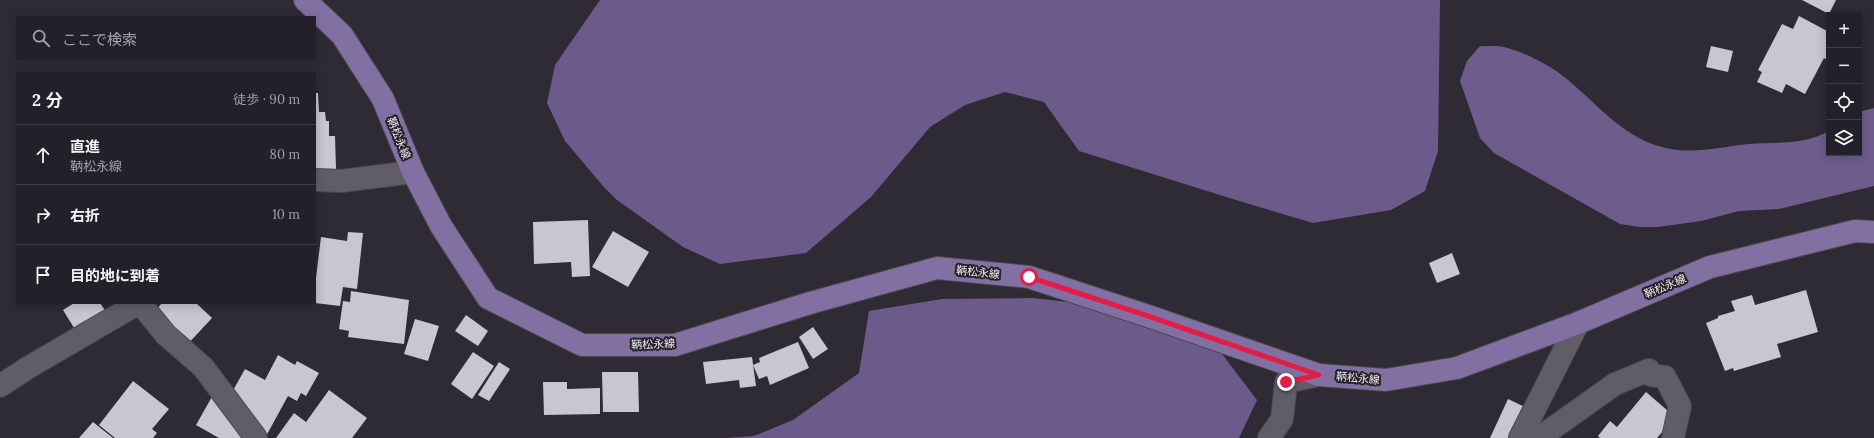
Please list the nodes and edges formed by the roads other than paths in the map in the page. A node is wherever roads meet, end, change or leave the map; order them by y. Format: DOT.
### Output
graph roads {
  1 [pos="305,0"];
  2 [pos="413,172"];
  3 [pos="316,180"];
  4 [pos="1874,232"];
  5 [pos="138,304"];
  6 [pos="141,304"];
  7 [pos="1578,323"];
  8 [pos="1319,375"];
  9 [pos="0,386"];
  10 [pos="256,438"];
  11 [pos="1269,438"];
  12 [pos="1520,438"];
  13 [pos="1539,438"];
  14 [pos="1673,438"];
  1 -- 2 [label="main road, 鞆松永線"];
  2 -- 3 [label="street"];
  2 -- 8 [label="main road, 鞆松永線"];
  4 -- 7 [label="main road, 鞆松永線"];
  5 -- 9 [label="street"];
  6 -- 10 [label="street"];
  7 -- 8 [label="main road, 鞆松永線"];
  7 -- 12 [label="street"];
  8 -- 11 [label="street"];
  13 -- 14 [label="street"];
}
